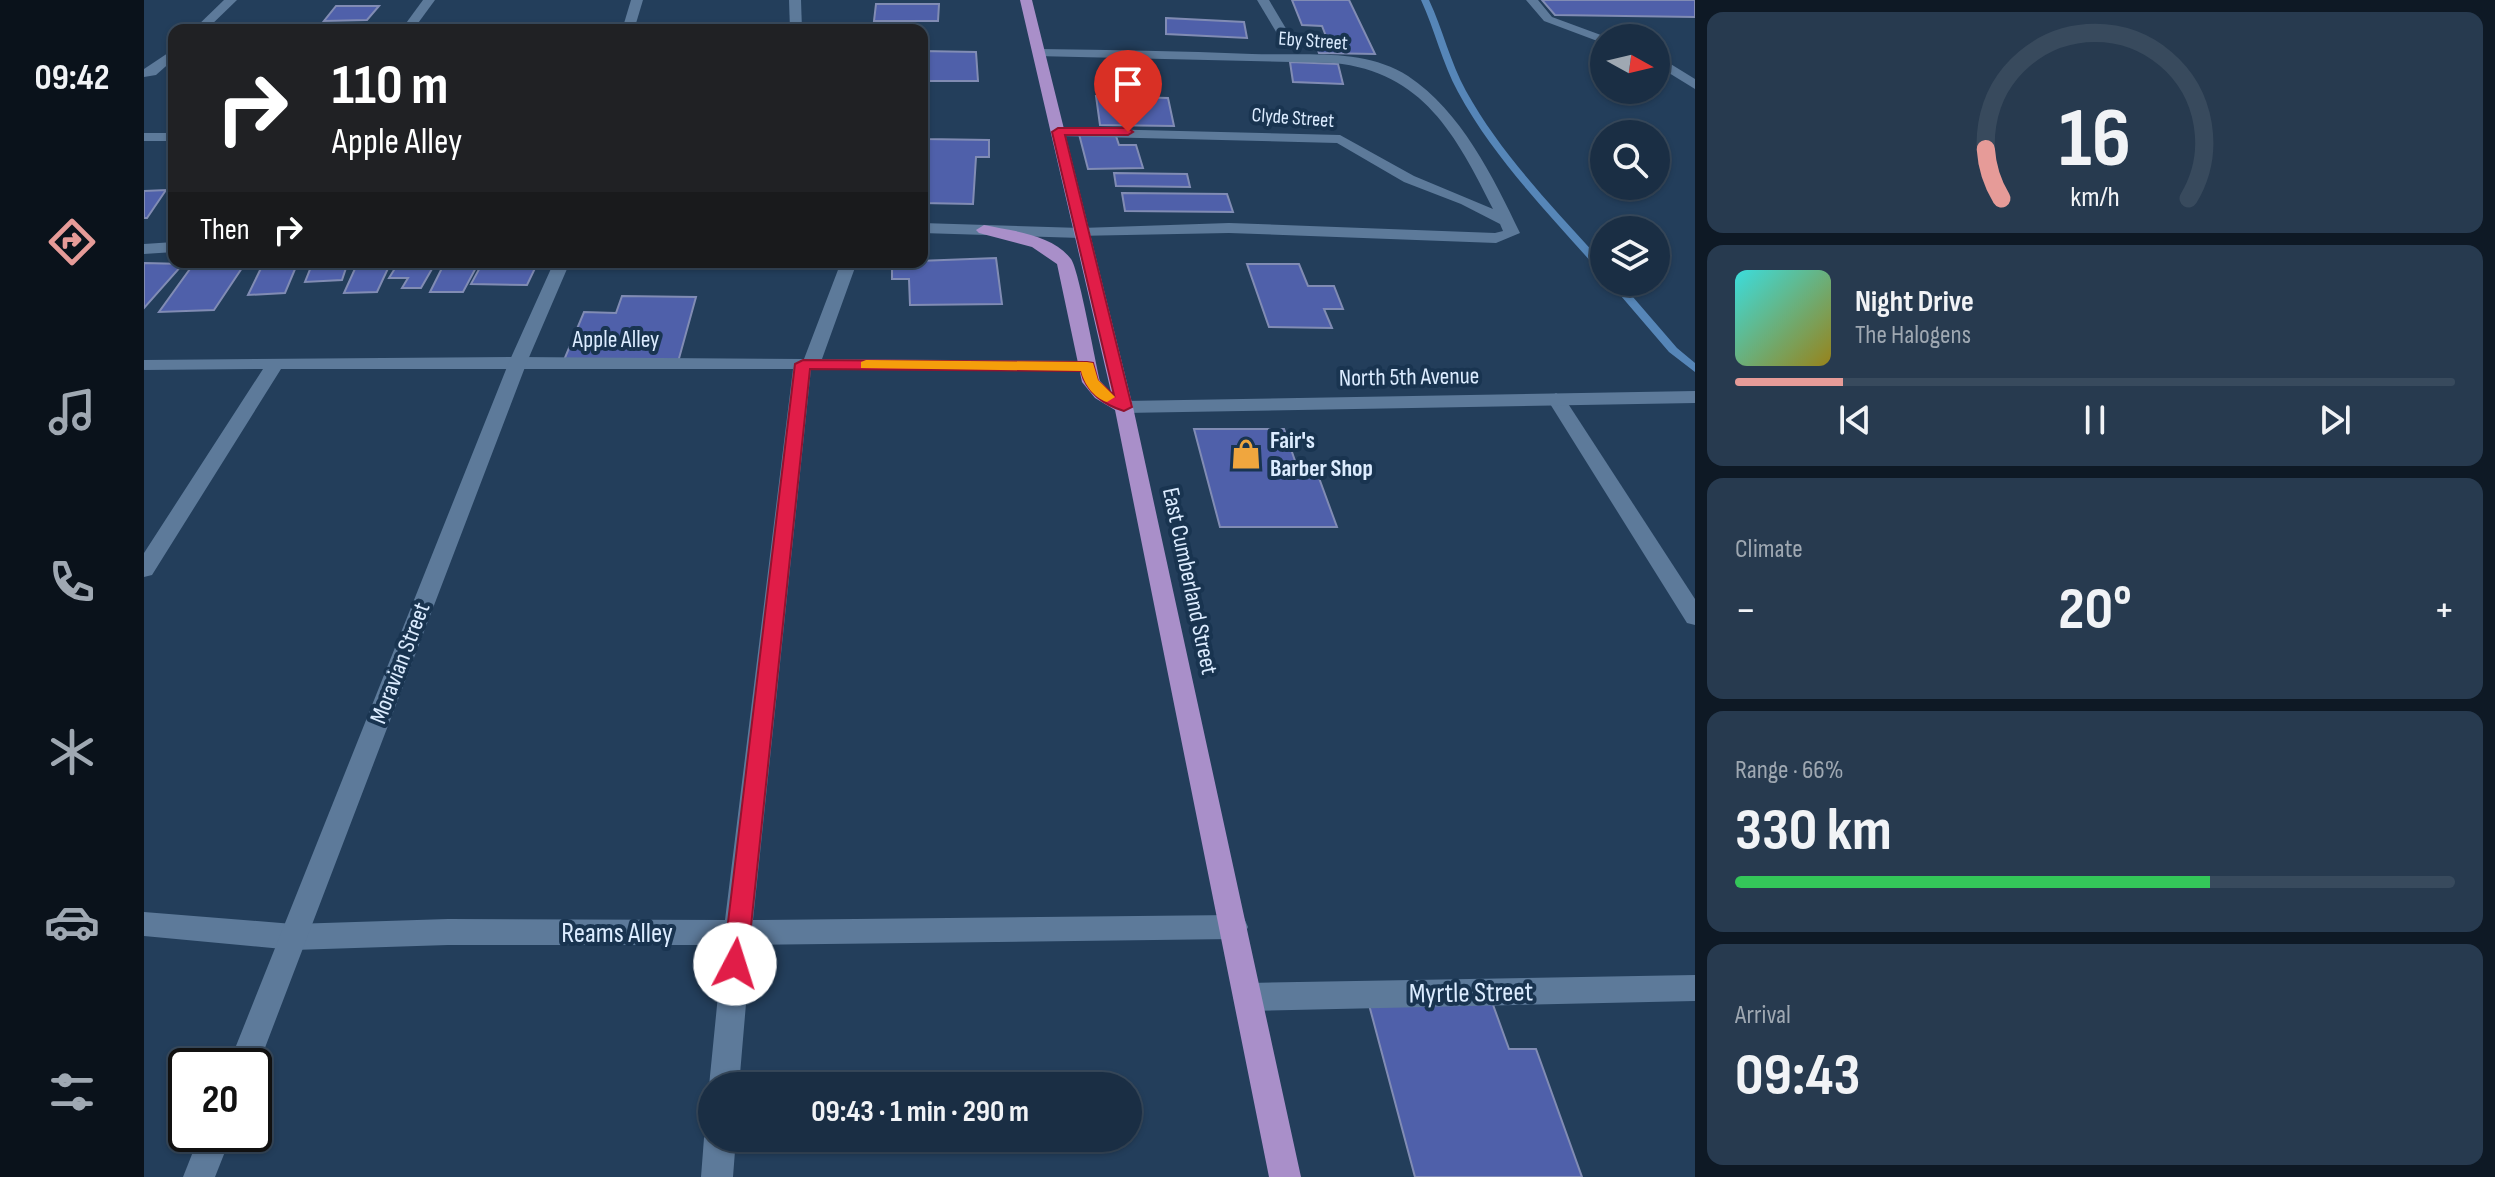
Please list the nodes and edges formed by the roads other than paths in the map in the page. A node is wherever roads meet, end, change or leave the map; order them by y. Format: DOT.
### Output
graph roads {
  1 [pos="231,0"];
  2 [pos="429,0"];
  3 [pos="637,0"];
  4 [pos="795,0"];
  5 [pos="1026,0"];
  6 [pos="1263,0"];
  7 [pos="1532,0"];
  8 [pos="205,24"];
  9 [pos="411,24"];
  10 [pos="630,24"];
  11 [pos="796,24"];
  12 [pos="1590,34"];
  13 [pos="1285,37"];
  14 [pos="1039,53"];
  15 [pos="168,58"];
  16 [pos="1670,68"];
  17 [pos="148,73"];
  18 [pos="1695,85"];
  19 [pos="1058,132"];
  20 [pos="144,137"];
  21 [pos="168,137"];
  22 [pos="1506,221"];
  23 [pos="928,228"];
  24 [pos="984,230"];
  25 [pos="1081,233"];
  26 [pos="168,247"];
  27 [pos="144,249"];
  28 [pos="559,268"];
  29 [pos="847,268"];
  30 [pos="518,362"];
  31 [pos="276,363"];
  32 [pos="807,364"];
  33 [pos="144,365"];
  34 [pos="1087,366"];
  35 [pos="1695,397"];
  36 [pos="1556,399"];
  37 [pos="1124,407"];
  38 [pos="144,570"];
  39 [pos="1695,617"];
  40 [pos="144,924"];
  41 [pos="1234,927"];
  42 [pos="738,933"];
  43 [pos="293,937"];
  44 [pos="1695,988"];
  45 [pos="1248,997"];
  46 [pos="250,1048"];
  47 [pos="725,1072"];
  48 [pos="209,1152"];
  49 [pos="719,1152"];
  50 [pos="199,1177"];
  51 [pos="717,1177"];
  52 [pos="1285,1177"];
  1 -- 8 [label="street"];
  2 -- 9 [label="street"];
  3 -- 10 [label="street"];
  4 -- 11 [label="street"];
  5 -- 14 [label="highway, East Cumberland Street"];
  6 -- 13 [label="street"];
  7 -- 12 [label="street"];
  14 -- 19 [label="highway, East Cumberland Street"];
  14 -- 22 [label="street, Eby Street"];
  15 -- 17 [label="street"];
  16 -- 18 [label="street"];
  19 -- 22 [label="street, Clyde Street"];
  19 -- 25 [label="highway, East Cumberland Street"];
  20 -- 21 [label="street"];
  22 -- 25 [label="street"];
  23 -- 24 [label="street"];
  24 -- 25 [label="street"];
  24 -- 34 [label="highway"];
  25 -- 37 [label="highway, East Cumberland Street"];
  26 -- 27 [label="street"];
  28 -- 30 [label="street, Moravian Street"];
  29 -- 32 [label="street"];
  30 -- 31 [label="street, Apple Alley"];
  30 -- 32 [label="street, Apple Alley"];
  30 -- 43 [label="street, Moravian Street"];
  31 -- 33 [label="street, Apple Alley"];
  31 -- 38 [label="street"];
  32 -- 34 [label="street, Apple Alley"];
  32 -- 42 [label="street"];
  34 -- 37 [label="highway"];
  35 -- 36 [label="street, North 5th Avenue"];
  36 -- 37 [label="street, North 5th Avenue"];
  36 -- 39 [label="street"];
  37 -- 41 [label="highway, East Cumberland Street"];
  40 -- 43 [label="street, Reams Alley"];
  41 -- 42 [label="street, Reams Alley"];
  41 -- 45 [label="highway, East Cumberland Street"];
  42 -- 43 [label="street, Reams Alley"];
  42 -- 47 [label="street"];
  43 -- 46 [label="street, Moravian Street"];
  44 -- 45 [label="street, Myrtle Street"];
  45 -- 52 [label="highway, East Cumberland Street"];
  48 -- 50 [label="street"];
  49 -- 51 [label="street"];
}
